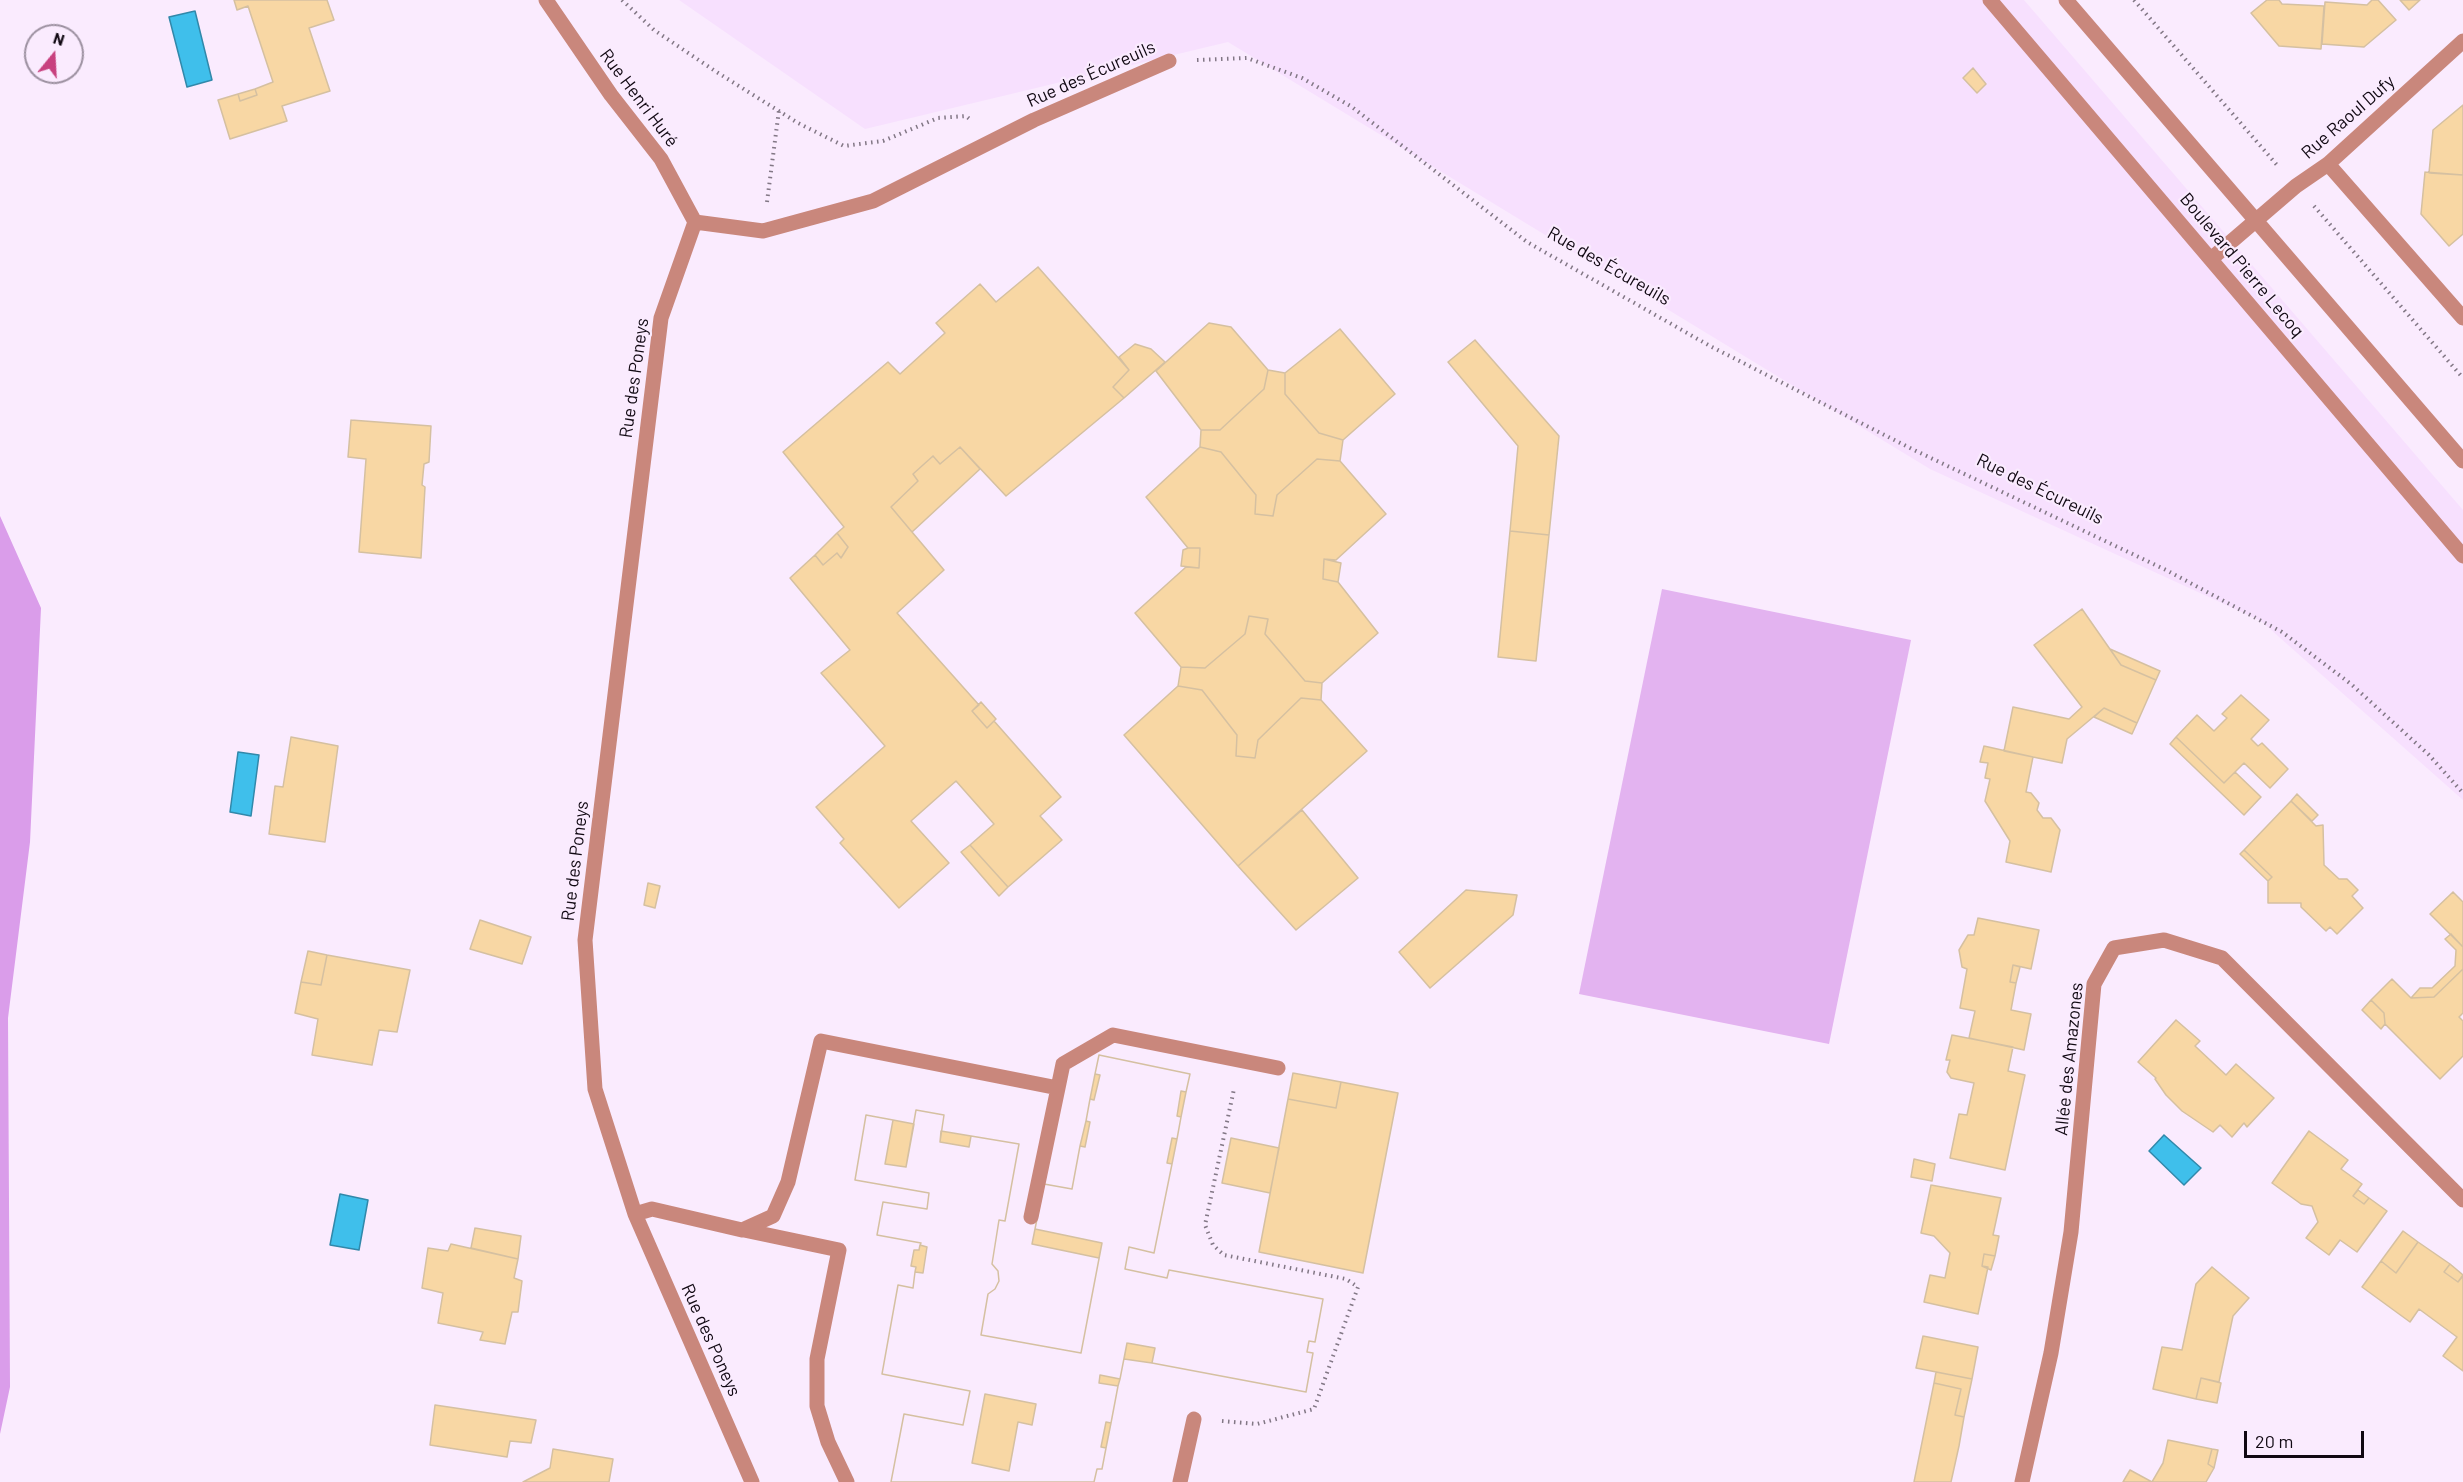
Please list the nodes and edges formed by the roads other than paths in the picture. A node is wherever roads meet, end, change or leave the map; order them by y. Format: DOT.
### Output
graph roads {
  1 [pos="546,0"];
  2 [pos="1989,0"];
  3 [pos="2066,0"];
  4 [pos="2463,40"];
  5 [pos="1169,61"];
  6 [pos="2328,164"];
  7 [pos="2255,220"];
  8 [pos="695,222"];
  9 [pos="2211,259"];
  10 [pos="2463,318"];
  11 [pos="2463,461"];
  12 [pos="2463,556"];
  13 [pos="1278,1068"];
  14 [pos="1058,1088"];
  15 [pos="2463,1200"];
  16 [pos="635,1214"];
  17 [pos="1031,1216"];
  18 [pos="744,1230"];
  19 [pos="1194,1419"];
  20 [pos="752,1482"];
  21 [pos="847,1482"];
  22 [pos="1180,1482"];
  23 [pos="2022,1482"];
  1 -- 8 [label="street, Rue Henri Huré"];
  2 -- 9 [label="street, Boulevard Pierre Lecoq"];
  3 -- 7 [label="street"];
  4 -- 6 [label="street, Rue Raoul Dufy"];
  5 -- 8 [label="street, Rue des Écureuils"];
  6 -- 7 [label="street, Rue Raoul Dufy"];
  6 -- 10 [label="street"];
  7 -- 9 [label="street, Rue Raoul Dufy"];
  7 -- 11 [label="street"];
  8 -- 16 [label="street, Rue des Poneys"];
  9 -- 12 [label="street, Boulevard Pierre Lecoq"];
  13 -- 14 [label="street"];
  14 -- 17 [label="street"];
  14 -- 18 [label="street"];
  15 -- 23 [label="street, Allée des Amazones"];
  16 -- 18 [label="street"];
  16 -- 20 [label="street, Rue des Poneys"];
  18 -- 21 [label="street"];
  19 -- 22 [label="street"];
}
